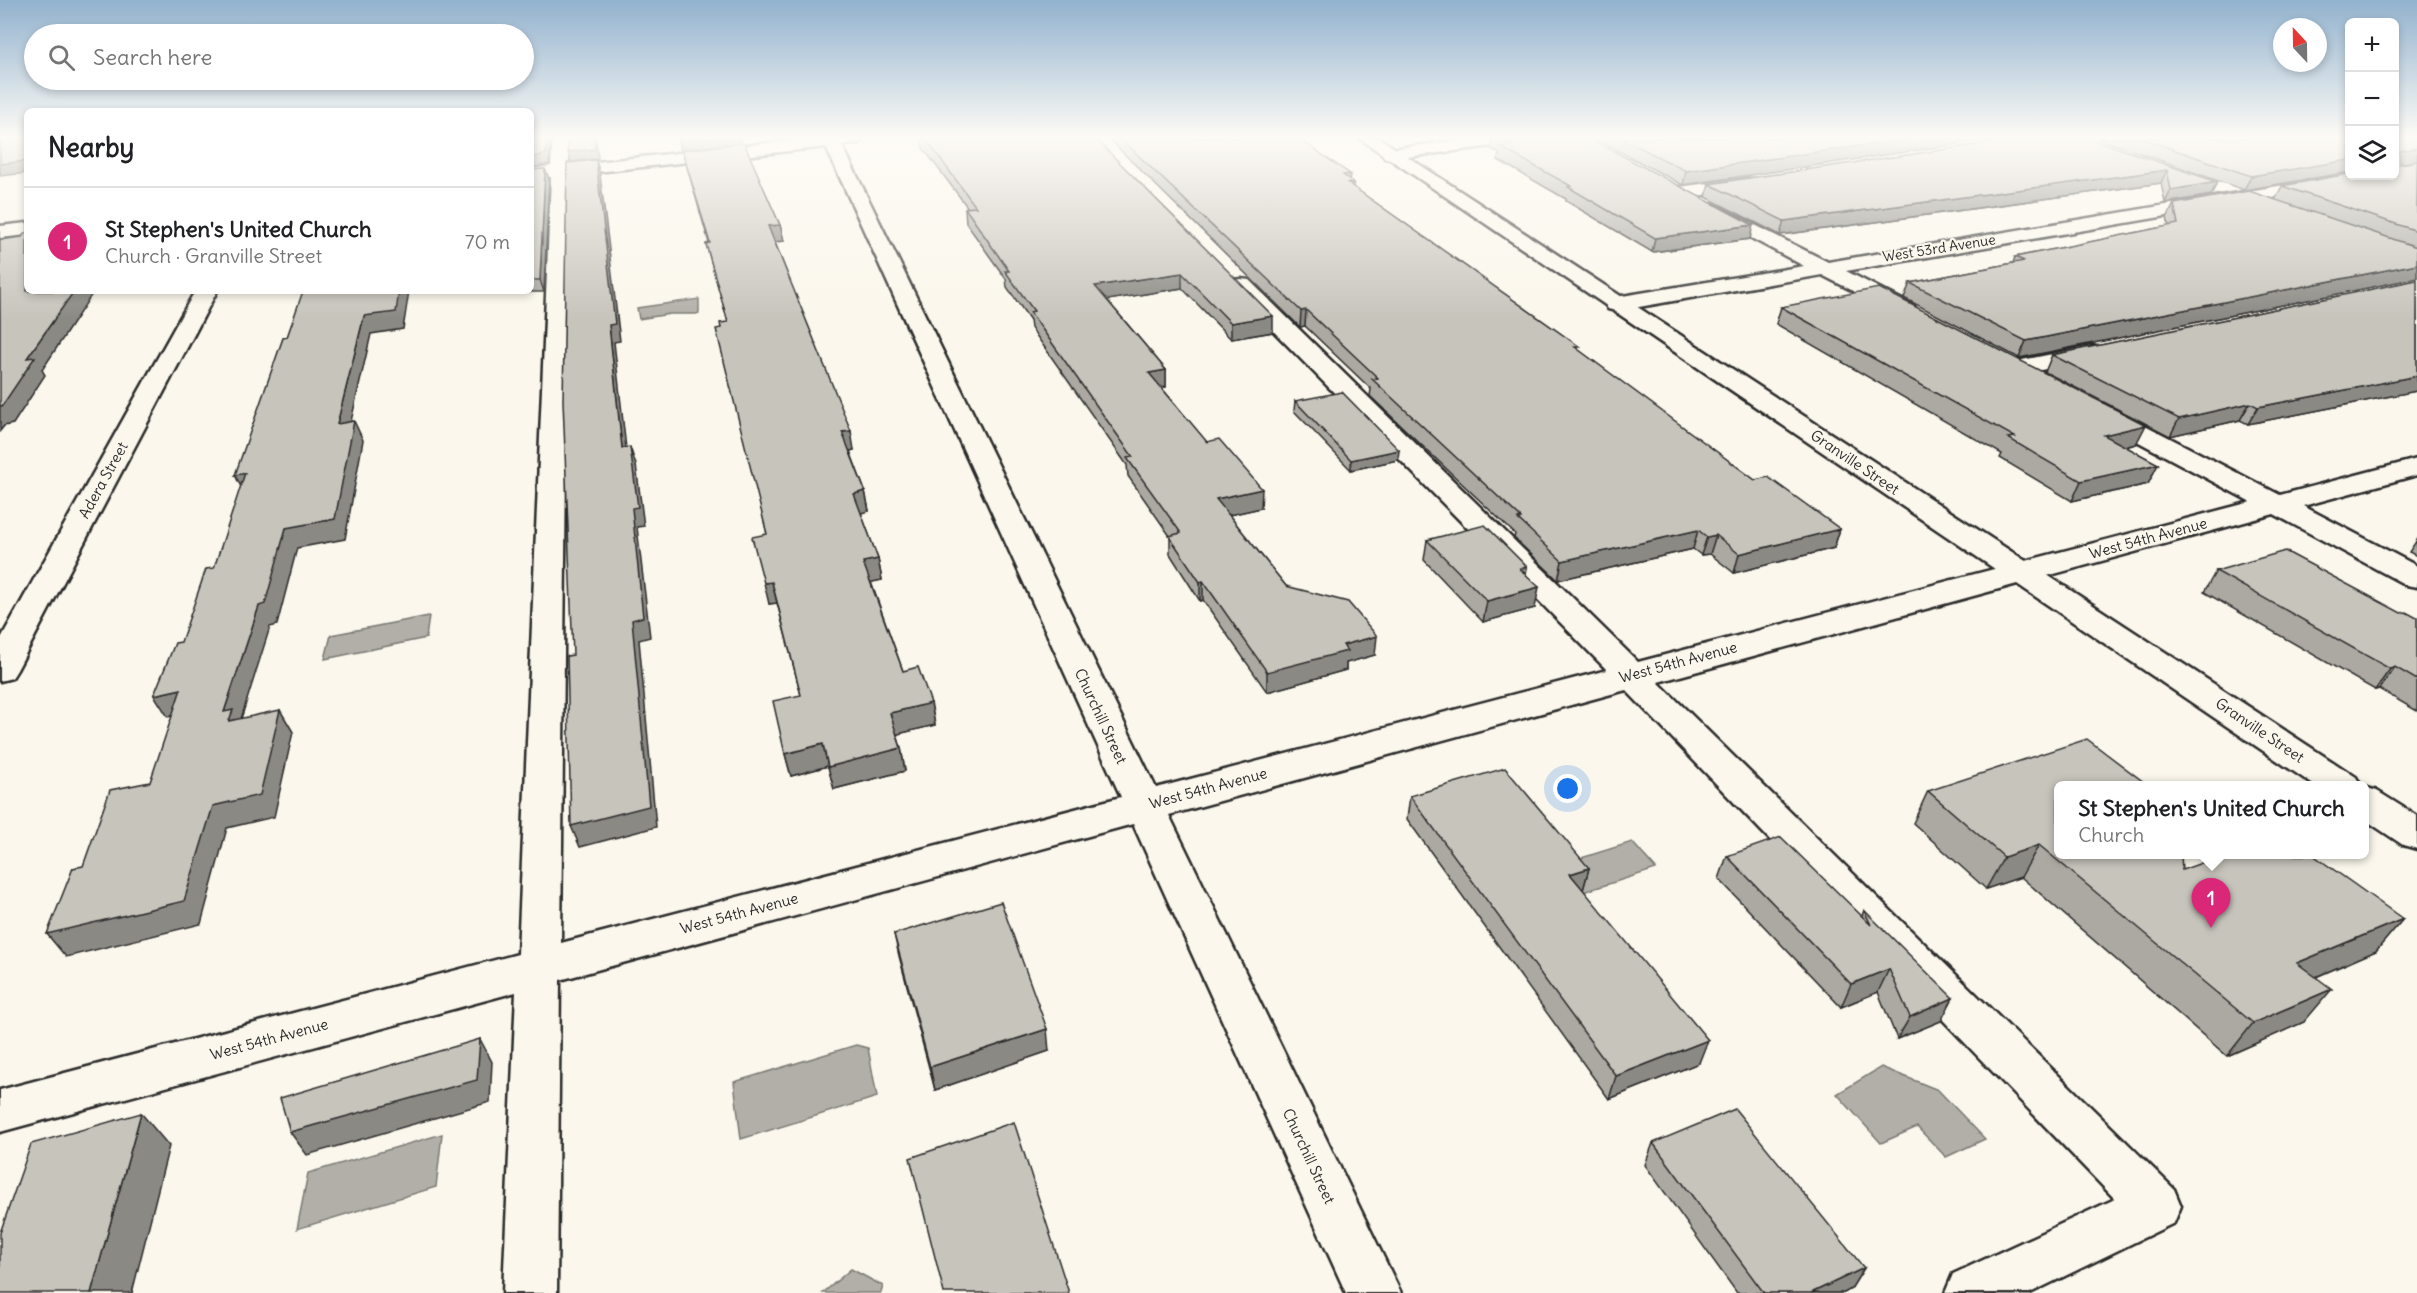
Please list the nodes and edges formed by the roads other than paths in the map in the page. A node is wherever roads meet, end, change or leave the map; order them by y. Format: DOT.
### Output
graph roads {
  1 [pos="550,198"];
  2 [pos="866,198"];
  3 [pos="1458,198"];
  4 [pos="1689,198"];
  5 [pos="2240,198"];
  6 [pos="2243,198"];
  7 [pos="2285,212"];
  8 [pos="24,229"];
  9 [pos="0,232"];
  10 [pos="1222,266"];
  11 [pos="1821,267"];
  12 [pos="204,294"];
  13 [pos="1616,304"];
  14 [pos="1923,320"];
  15 [pos="2108,349"];
  16 [pos="1995,357"];
  17 [pos="2016,368"];
  18 [pos="2047,384"];
  19 [pos="2078,400"];
  20 [pos="2417,467"];
  21 [pos="2277,504"];
  22 [pos="2021,572"];
  23 [pos="2417,578"];
  24 [pos="0,670"];
  25 [pos="1631,675"];
  26 [pos="2335,781"];
  27 [pos="2369,803"];
  28 [pos="1143,806"];
  29 [pos="2417,835"];
  30 [pos="538,967"];
  31 [pos="0,1111"];
  32 [pos="530,1293"];
  33 [pos="1374,1293"];
  34 [pos="1972,1293"];
  1 -- 30 [label="main road"];
  2 -- 28 [label="main road, Churchill Street"];
  3 -- 13 [label="main road, Granville Street"];
  4 -- 11 [label="main road"];
  5 -- 11 [label="main road, West 53rd Avenue"];
  6 -- 7 [label="main road"];
  8 -- 9 [label="main road"];
  10 -- 25 [label="main road"];
  11 -- 13 [label="main road, West 53rd Avenue"];
  11 -- 14 [label="main road"];
  12 -- 24 [label="main road, Adera Street"];
  13 -- 22 [label="main road, Granville Street"];
  15 -- 17 [label="main road"];
  16 -- 17 [label="main road"];
  17 -- 18 [label="main road"];
  19 -- 21 [label="main road"];
  20 -- 21 [label="main road, West 54th Avenue"];
  21 -- 22 [label="main road, West 54th Avenue"];
  21 -- 23 [label="main road"];
  22 -- 25 [label="main road, West 54th Avenue"];
  22 -- 26 [label="main road, Granville Street"];
  25 -- 28 [label="main road, West 54th Avenue"];
  25 -- 34 [label="main road"];
  27 -- 29 [label="main road"];
  28 -- 30 [label="main road, West 54th Avenue"];
  28 -- 33 [label="main road, Churchill Street"];
  30 -- 31 [label="main road, West 54th Avenue"];
  30 -- 32 [label="main road"];
}
